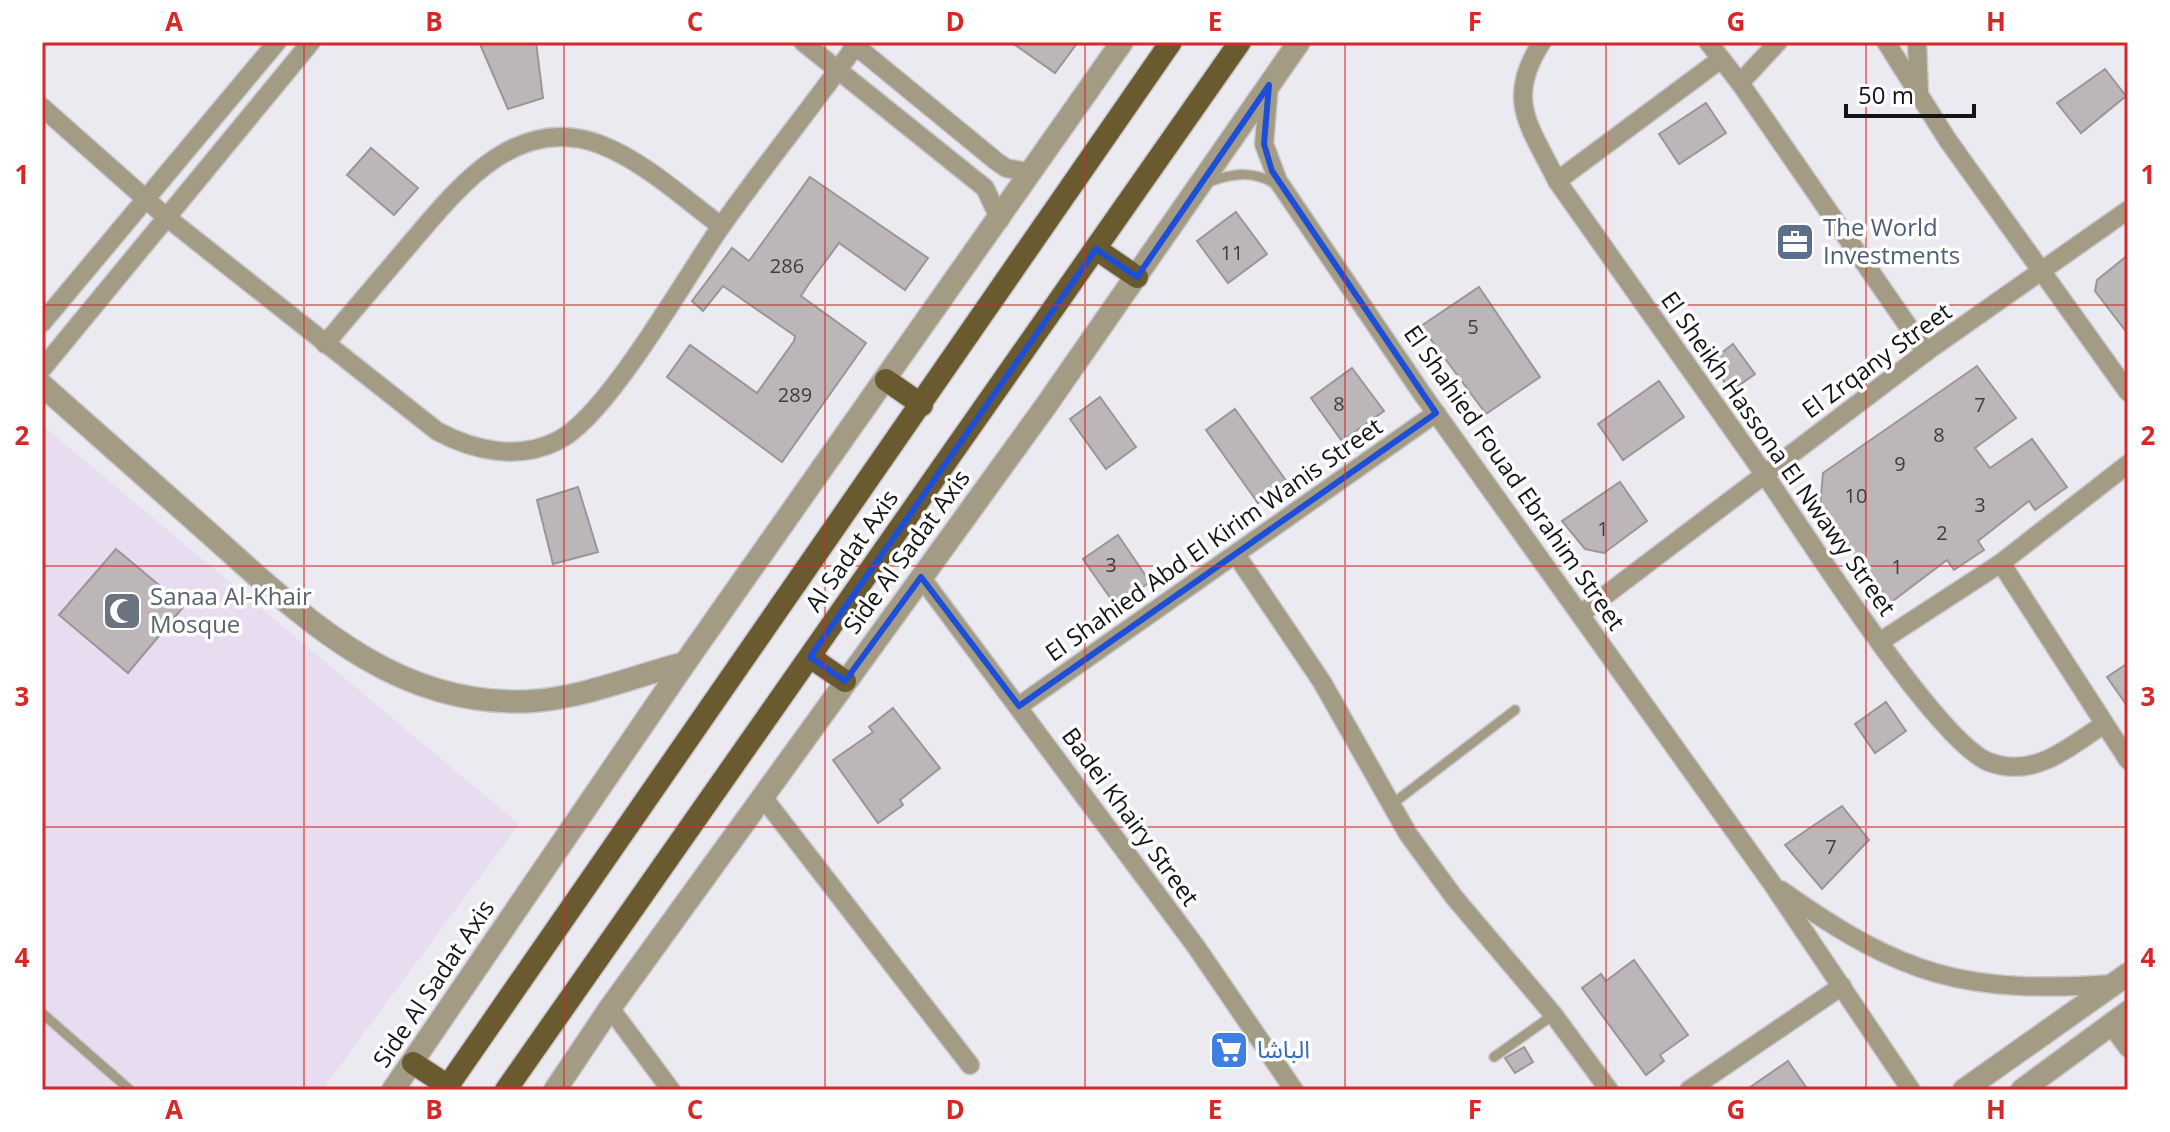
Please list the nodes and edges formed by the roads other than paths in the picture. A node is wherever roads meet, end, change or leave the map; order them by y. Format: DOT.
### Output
graph roads {
  1 [pos="277,42"];
  2 [pos="311,42"];
  3 [pos="803,42"];
  4 [pos="1122,42"];
  5 [pos="1171,42"];
  6 [pos="1240,42"];
  7 [pos="1299,42"];
  8 [pos="1542,42"];
  9 [pos="1708,42"];
  10 [pos="1778,42"];
  11 [pos="1886,42"];
  12 [pos="1917,42"];
  13 [pos="855,43"];
  14 [pos="1721,59"];
  15 [pos="837,69"];
  16 [pos="1740,83"];
  17 [pos="1269,85"];
  18 [pos="1919,94"];
  19 [pos="42,107"];
  20 [pos="1032,173"];
  21 [pos="1557,181"];
  22 [pos="1200,185"];
  23 [pos="1284,190"];
  24 [pos="145,196"];
  25 [pos="2128,210"];
  26 [pos="165,216"];
  27 [pos="1000,220"];
  28 [pos="721,226"];
  29 [pos="1096,249"];
  30 [pos="2042,274"];
  31 [pos="1137,277"];
  32 [pos="42,323"];
  33 [pos="325,344"];
  34 [pos="1926,352"];
  35 [pos="42,369"];
  36 [pos="886,380"];
  37 [pos="42,385"];
  38 [pos="2128,392"];
  39 [pos="922,405"];
  40 [pos="1436,413"];
  41 [pos="2128,464"];
  42 [pos="1764,474"];
  43 [pos="1237,556"];
  44 [pos="2001,563"];
  45 [pos="921,577"];
  46 [pos="1582,613"];
  47 [pos="1881,641"];
  48 [pos="810,657"];
  49 [pos="685,663"];
  50 [pos="845,681"];
  51 [pos="1019,706"];
  52 [pos="1515,710"];
  53 [pos="2103,725"];
  54 [pos="2128,760"];
  55 [pos="762,796"];
  56 [pos="1390,805"];
  57 [pos="1771,882"];
  58 [pos="2121,979"];
  59 [pos="1842,986"];
  60 [pos="610,1008"];
  61 [pos="42,1013"];
  62 [pos="1553,1014"];
  63 [pos="2119,1018"];
  64 [pos="2128,1048"];
  65 [pos="1494,1057"];
  66 [pos="413,1063"];
  67 [pos="970,1065"];
  68 [pos="447,1088"];
  69 [pos="130,1090"];
  70 [pos="393,1090"];
  71 [pos="506,1090"];
  72 [pos="555,1090"];
  73 [pos="671,1090"];
  74 [pos="1294,1090"];
  75 [pos="1609,1090"];
  76 [pos="1689,1090"];
  77 [pos="1911,1090"];
  78 [pos="1964,1090"];
  79 [pos="2022,1090"];
  1 -- 24 [label="street"];
  2 -- 26 [label="street"];
  3 -- 15 [label="street"];
  4 -- 20 [label="street, Side Al Sadat Axis"];
  5 -- 39 [label="main road, Al Sadat Axis"];
  6 -- 29 [label="main road, Al Sadat Axis"];
  7 -- 17 [label="street, Side Al Sadat Axis"];
  8 -- 21 [label="street, El Sheikh Hassona El Nwawy Street"];
  9 -- 14 [label="street"];
  10 -- 16 [label="street"];
  11 -- 18 [label="street"];
  12 -- 18 [label="street"];
  13 -- 15 [label="street"];
  13 -- 20 [label="street"];
  14 -- 16 [label="street"];
  14 -- 21 [label="street"];
  15 -- 27 [label="street"];
  15 -- 28 [label="street"];
  16 -- 34 [label="street"];
  17 -- 22 [label="street, Side Al Sadat Axis"];
  17 -- 23 [label="street, El Shahied Fouad Ebrahim Street"];
  18 -- 30 [label="street"];
  19 -- 24 [label="street"];
  20 -- 27 [label="street, Side Al Sadat Axis"];
  21 -- 42 [label="street, El Sheikh Hassona El Nwawy Street"];
  22 -- 23 [label="lane"];
  22 -- 31 [label="street, Side Al Sadat Axis"];
  23 -- 40 [label="street, El Shahied Fouad Ebrahim Street"];
  24 -- 26 [label="street"];
  24 -- 32 [label="street"];
  25 -- 30 [label="street, El Zrqany Street"];
  26 -- 33 [label="street"];
  26 -- 35 [label="street"];
  27 -- 36 [label="street, Side Al Sadat Axis"];
  28 -- 33 [label="street"];
  28 -- 33 [label="street"];
  29 -- 31 [label="main road"];
  29 -- 48 [label="main road, Al Sadat Axis"];
  30 -- 34 [label="street, El Zrqany Street"];
  30 -- 38 [label="street"];
  31 -- 45 [label="street, Side Al Sadat Axis"];
  34 -- 42 [label="street, El Zrqany Street"];
  36 -- 39 [label="main road"];
  36 -- 49 [label="street, Side Al Sadat Axis"];
  37 -- 49 [label="street"];
  39 -- 68 [label="main road, Al Sadat Axis"];
  40 -- 43 [label="street, El Shahied Abd El Kirim Wanis Street"];
  40 -- 46 [label="street, El Shahied Fouad Ebrahim Street"];
  41 -- 44 [label="street"];
  42 -- 46 [label="street, El Zrqany Street"];
  42 -- 47 [label="street, El Sheikh Hassona El Nwawy Street"];
  43 -- 51 [label="street, El Shahied Abd El Kirim Wanis Street"];
  43 -- 56 [label="street"];
  44 -- 47 [label="street"];
  44 -- 53 [label="street"];
  45 -- 50 [label="street, Side Al Sadat Axis"];
  45 -- 51 [label="street, Badei Khairy Street"];
  46 -- 57 [label="street, El Shahied Fouad Ebrahim Street"];
  47 -- 53 [label="street, El Sheikh Hassona El Nwawy Street"];
  48 -- 50 [label="main road"];
  48 -- 71 [label="main road, Al Sadat Axis"];
  49 -- 66 [label="street, Side Al Sadat Axis"];
  50 -- 55 [label="street, Side Al Sadat Axis"];
  51 -- 74 [label="street, Badei Khairy Street"];
  52 -- 56 [label="lane"];
  53 -- 54 [label="street"];
  55 -- 60 [label="street, Side Al Sadat Axis"];
  55 -- 67 [label="street"];
  56 -- 62 [label="street"];
  57 -- 58 [label="street, El Shahied Fouad Ebrahim Street"];
  57 -- 59 [label="street, El Shahied Fouad Ebrahim Street"];
  58 -- 78 [label="street"];
  59 -- 76 [label="street"];
  59 -- 77 [label="street, El Shahied Fouad Ebrahim Street"];
  60 -- 72 [label="street, Side Al Sadat Axis"];
  60 -- 73 [label="street"];
  61 -- 69 [label="lane"];
  62 -- 65 [label="lane"];
  62 -- 75 [label="street"];
  63 -- 64 [label="street"];
  63 -- 79 [label="street"];
  66 -- 68 [label="main road"];
  66 -- 70 [label="street, Side Al Sadat Axis"];
}
